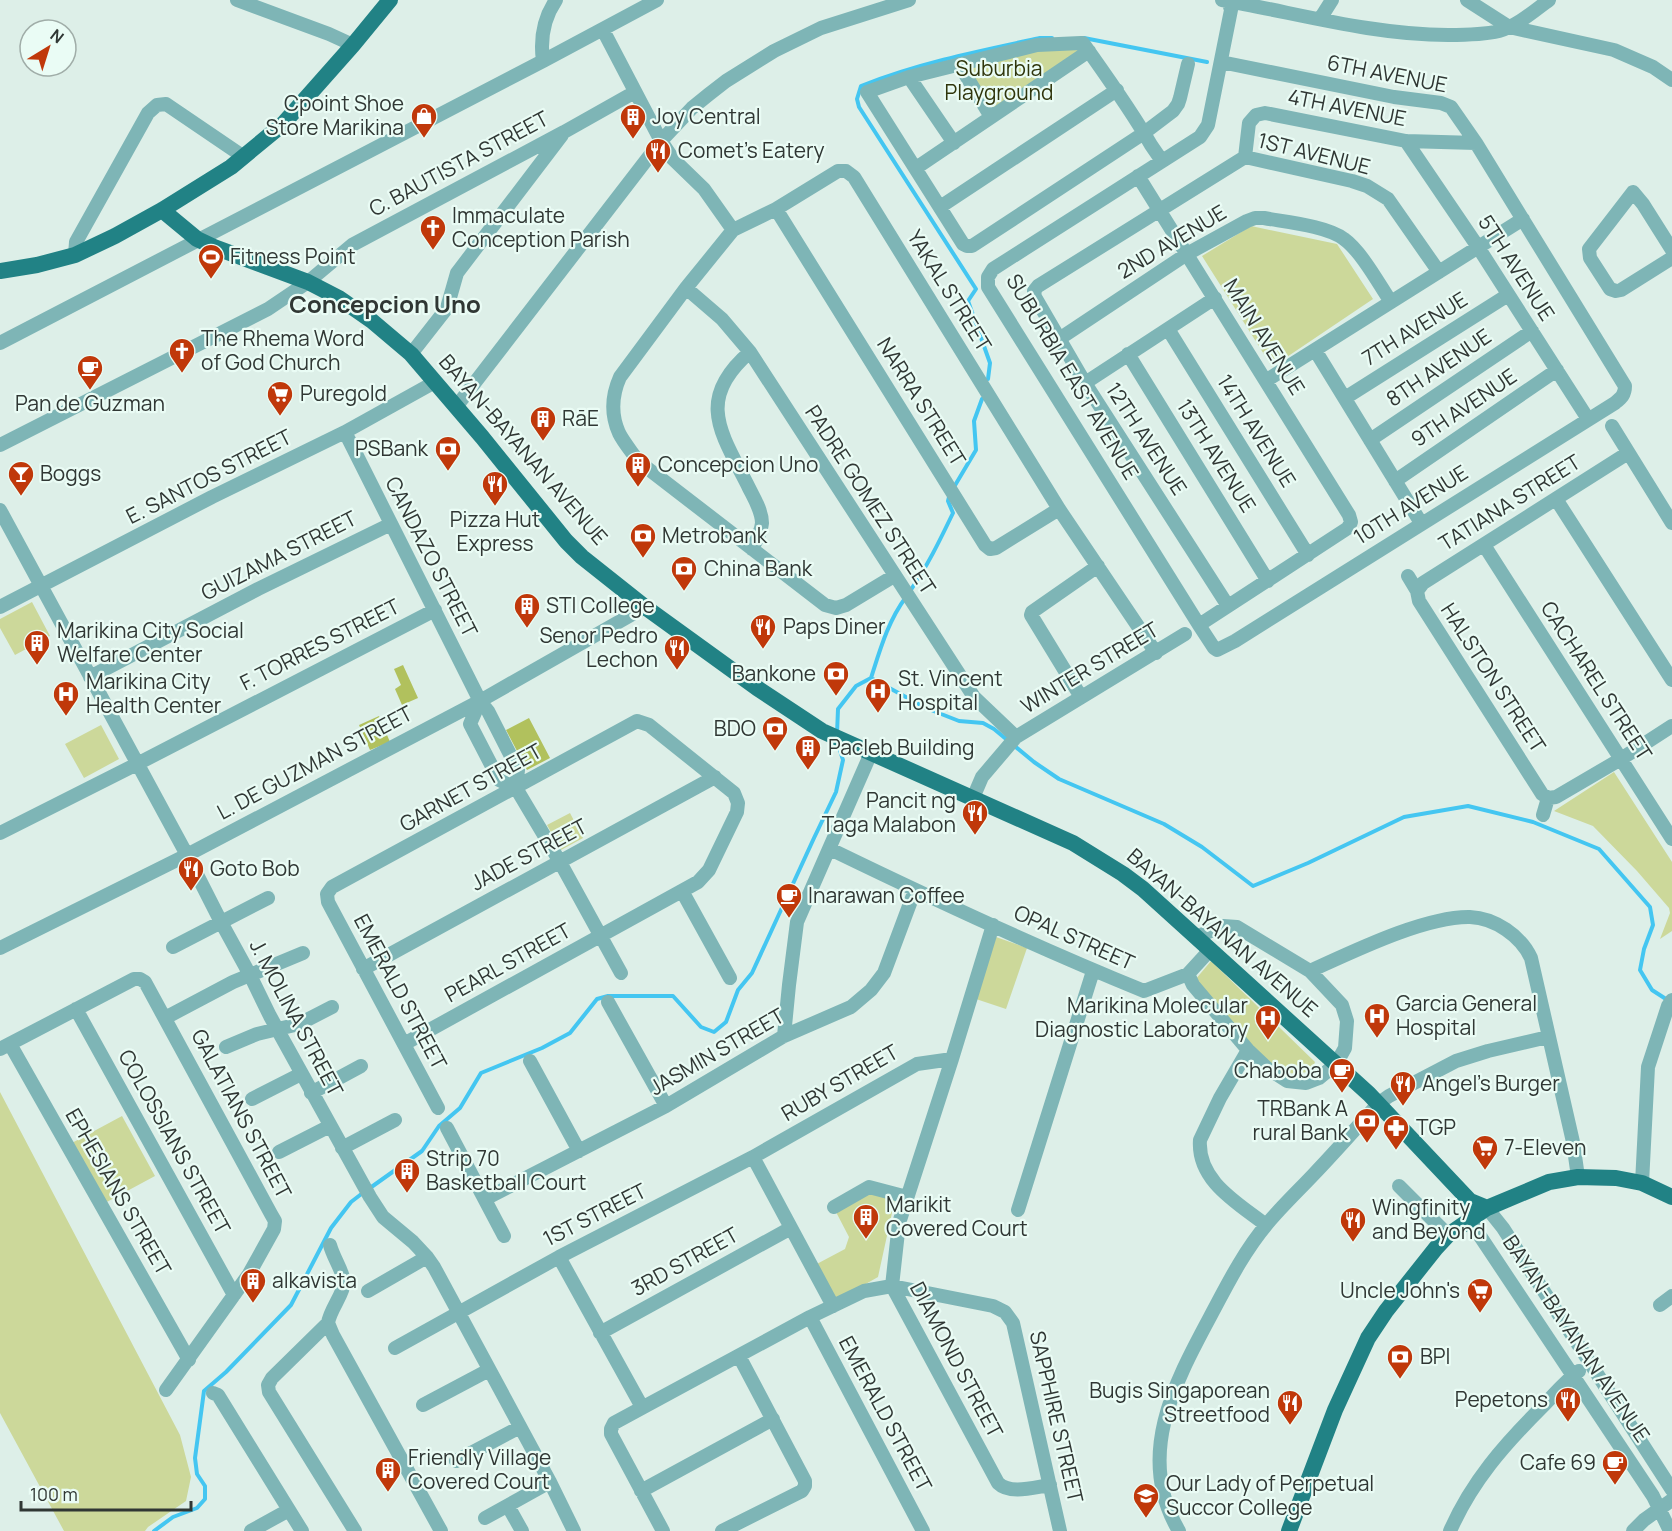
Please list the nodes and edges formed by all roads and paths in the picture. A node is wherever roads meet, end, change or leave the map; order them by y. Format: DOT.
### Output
graph roads {
  1 [pos="237,0"];
  2 [pos="390,0"];
  3 [pos="556,0"];
  4 [pos="657,0"];
  5 [pos="909,0"];
  6 [pos="1226,0"];
  7 [pos="1332,0"];
  8 [pos="1467,0"];
  9 [pos="1549,0"];
  10 [pos="1320,19"];
  11 [pos="1509,27"];
  12 [pos="603,30"];
  13 [pos="353,45"];
  14 [pos="1089,51"];
  15 [pos="543,61"];
  16 [pos="1221,62"];
  17 [pos="959,64"];
  18 [pos="1188,64"];
  19 [pos="909,76"];
  20 [pos="1672,80"];
  21 [pos="1117,90"];
  22 [pos="635,92"];
  23 [pos="991,117"];
  24 [pos="564,132"];
  25 [pos="1144,133"];
  26 [pos="662,141"];
  27 [pos="1406,141"];
  28 [pos="954,142"];
  29 [pos="1476,143"];
  30 [pos="244,157"];
  31 [pos="1245,157"];
  32 [pos="1162,161"];
  33 [pos="916,168"];
  34 [pos="1138,176"];
  35 [pos="940,207"];
  36 [pos="776,209"];
  37 [pos="162,210"];
  38 [pos="1160,211"];
  39 [pos="1523,219"];
  40 [pos="733,230"];
  41 [pos="197,239"];
  42 [pos="1478,246"];
  43 [pos="1672,250"];
  44 [pos="1187,254"];
  45 [pos="75,255"];
  46 [pos="1672,258"];
  47 [pos="0,271"];
  48 [pos="1439,272"];
  49 [pos="308,282"];
  50 [pos="686,288"];
  51 [pos="1034,291"];
  52 [pos="1508,295"];
  53 [pos="1215,298"];
  54 [pos="1391,302"];
  55 [pos="1168,328"];
  56 [pos="1532,331"];
  57 [pos="1059,339"];
  58 [pos="0,342"];
  59 [pos="1315,350"];
  60 [pos="750,352"];
  61 [pos="411,354"];
  62 [pos="1128,354"];
  63 [pos="1557,370"];
  64 [pos="1266,380"];
  65 [pos="435,382"];
  66 [pos="1085,383"];
  67 [pos="1625,393"];
  68 [pos="1345,398"];
  69 [pos="456,407"];
  70 [pos="1588,419"];
  71 [pos="1612,426"];
  72 [pos="345,432"];
  73 [pos="1370,440"];
  74 [pos="0,445"];
  75 [pos="1628,453"];
  76 [pos="1395,481"];
  77 [pos="1556,500"];
  78 [pos="1059,509"];
  79 [pos="0,510"];
  80 [pos="1421,523"];
  81 [pos="1672,523"];
  82 [pos="391,524"];
  83 [pos="1484,545"];
  84 [pos="752,549"];
  85 [pos="1308,555"];
  86 [pos="1098,566"];
  87 [pos="894,576"];
  88 [pos="1408,576"];
  89 [pos="1268,581"];
  90 [pos="40,586"];
  91 [pos="1417,591"];
  92 [pos="1228,606"];
  93 [pos="0,607"];
  94 [pos="645,607"];
  95 [pos="435,610"];
  96 [pos="1199,625"];
  97 [pos="1185,634"];
  98 [pos="1217,650"];
  99 [pos="1156,653"];
  100 [pos="90,677"];
  101 [pos="1672,680"];
  102 [pos="1081,697"];
  103 [pos="480,701"];
  104 [pos="1672,726"];
  105 [pos="1012,741"];
  106 [pos="871,753"];
  107 [pos="1621,759"];
  108 [pos="137,764"];
  109 [pos="715,777"];
  110 [pos="516,788"];
  111 [pos="973,798"];
  112 [pos="1548,798"];
  113 [pos="1543,815"];
  114 [pos="0,832"];
  115 [pos="1670,833"];
  116 [pos="830,849"];
  117 [pos="187,855"];
  118 [pos="560,862"];
  119 [pos="915,890"];
  120 [pos="682,891"];
  121 [pos="327,894"];
  122 [pos="268,898"];
  123 [pos="221,922"];
  124 [pos="993,925"];
  125 [pos="600,935"];
  126 [pos="1196,937"];
  127 [pos="173,947"];
  128 [pos="0,948"];
  129 [pos="1210,950"];
  130 [pos="303,953"];
  131 [pos="363,969"];
  132 [pos="1093,970"];
  133 [pos="1310,970"];
  134 [pos="621,973"];
  135 [pos="1188,974"];
  136 [pos="250,975"];
  137 [pos="730,978"];
  138 [pos="608,1002"];
  139 [pos="1670,1002"];
  140 [pos="332,1007"];
  141 [pos="76,1009"];
  142 [pos="165,1018"];
  143 [pos="277,1028"];
  144 [pos="784,1036"];
  145 [pos="1548,1037"];
  146 [pos="404,1044"];
  147 [pos="5,1047"];
  148 [pos="226,1047"];
  149 [pos="1248,1050"];
  150 [pos="952,1059"];
  151 [pos="530,1061"];
  152 [pos="1336,1064"];
  153 [pos="362,1066"];
  154 [pos="301,1074"];
  155 [pos="311,1092"];
  156 [pos="252,1099"];
  157 [pos="1379,1103"];
  158 [pos="666,1106"];
  159 [pos="438,1108"];
  160 [pos="395,1120"];
  161 [pos="330,1126"];
  162 [pos="447,1128"];
  163 [pos="342,1148"];
  164 [pos="579,1151"];
  165 [pos="279,1152"];
  166 [pos="753,1157"];
  167 [pos="1578,1178"];
  168 [pos="1642,1183"];
  169 [pos="1399,1186"];
  170 [pos="907,1197"];
  171 [pos="1672,1197"];
  172 [pos="485,1199"];
  173 [pos="1470,1201"];
  174 [pos="834,1207"];
  175 [pos="1487,1208"];
  176 [pos="1018,1210"];
  177 [pos="1470,1221"];
  178 [pos="1266,1225"];
  179 [pos="791,1228"];
  180 [pos="1448,1235"];
  181 [pos="504,1236"];
  182 [pos="330,1245"];
  183 [pos="427,1257"];
  184 [pos="559,1257"];
  185 [pos="892,1286"];
  186 [pos="368,1291"];
  187 [pos="234,1294"];
  188 [pos="1672,1296"];
  189 [pos="1660,1305"];
  190 [pos="833,1306"];
  191 [pos="459,1313"];
  192 [pos="810,1317"];
  193 [pos="328,1323"];
  194 [pos="600,1333"];
  195 [pos="395,1348"];
  196 [pos="739,1356"];
  197 [pos="189,1360"];
  198 [pos="1590,1363"];
  199 [pos="489,1370"];
  200 [pos="1573,1375"];
  201 [pos="166,1390"];
  202 [pos="213,1393"];
  203 [pos="423,1405"];
  204 [pos="642,1407"];
  205 [pos="773,1419"];
  206 [pos="520,1428"];
  207 [pos="456,1461"];
  208 [pos="550,1482"];
  209 [pos="1050,1485"];
  210 [pos="1672,1490"];
  211 [pos="641,1491"];
  212 [pos="1672,1500"];
  213 [pos="508,1506"];
  214 [pos="1660,1508"];
  215 [pos="290,1510"];
  216 [pos="486,1518"];
  217 [pos="251,1531"];
  218 [pos="303,1531"];
  219 [pos="355,1531"];
  220 [pos="441,1531"];
  221 [pos="522,1531"];
  222 [pos="574,1531"];
  223 [pos="663,1531"];
  224 [pos="722,1531"];
  225 [pos="923,1531"];
  226 [pos="1060,1531"];
  227 [pos="1179,1531"];
  228 [pos="1289,1531"];
  229 [pos="1450,1531"];
  230 [pos="1633,1531"];
  231 [pos="1670,1531"];
  1 -- 13 [label="street"];
  2 -- 13 [label="main road"];
  3 -- 15 [label="street"];
  4 -- 12 [label="street"];
  5 -- 26 [label="street"];
  6 -- 10 [label="street"];
  6 -- 16 [label="street, SUBURBIA EAST AVENUE"];
  7 -- 10 [label="street"];
  8 -- 11 [label="street"];
  9 -- 11 [label="street"];
  10 -- 11 [label="street"];
  11 -- 20 [label="street"];
  12 -- 15 [label="street"];
  12 -- 22 [label="street"];
  13 -- 30 [label="main road"];
  14 -- 17 [label="street"];
  14 -- 21 [label="street"];
  14 -- 23 [label="street"];
  15 -- 41 [label="street"];
  16 -- 29 [label="street, 6TH AVENUE"];
  16 -- 32 [label="street, SUBURBIA EAST AVENUE"];
  17 -- 19 [label="street"];
  17 -- 23 [label="street"];
  18 -- 25 [label="street"];
  19 -- 28 [label="street"];
  19 -- 33 [label="street"];
  21 -- 25 [label="street"];
  21 -- 35 [label="street"];
  22 -- 24 [label="street, C. BAUTISTA STREET"];
  22 -- 26 [label="street"];
  23 -- 28 [label="street"];
  24 -- 49 [label="street, C. BAUTISTA STREET"];
  24 -- 61 [label="street"];
  25 -- 32 [label="street"];
  25 -- 35 [label="street"];
  26 -- 40 [label="street"];
  26 -- 69 [label="street"];
  27 -- 29 [label="street, 4TH AVENUE"];
  27 -- 31 [label="street, 4TH AVENUE"];
  27 -- 42 [label="street, 5TH AVENUE"];
  28 -- 33 [label="street"];
  29 -- 39 [label="street, 6TH AVENUE"];
  30 -- 37 [label="main road"];
  30 -- 45 [label="street"];
  31 -- 38 [label="street, 1ST AVENUE"];
  31 -- 48 [label="street, 1ST AVENUE"];
  32 -- 34 [label="street, SUBURBIA EAST AVENUE"];
  33 -- 35 [label="street"];
  34 -- 38 [label="street, MAIN AVENUE"];
  34 -- 96 [label="street, SUBURBIA EAST AVENUE"];
  36 -- 40 [label="street, YAKAL STREET"];
  36 -- 78 [label="street, YAKAL STREET"];
  36 -- 78 [label="street, NARRA STREET"];
  37 -- 41 [label="main road, BAYAN-BAYANAN AVENUE"];
  37 -- 45 [label="main road"];
  38 -- 44 [label="street, MAIN AVENUE"];
  38 -- 51 [label="street, 1ST AVENUE"];
  39 -- 42 [label="street"];
  39 -- 67 [label="street, 6TH AVENUE"];
  40 -- 50 [label="street"];
  41 -- 49 [label="main road, BAYAN-BAYANAN AVENUE"];
  41 -- 58 [label="street"];
  42 -- 48 [label="street"];
  42 -- 52 [label="street, 5TH AVENUE"];
  43 -- 46 [label="street"];
  44 -- 53 [label="street, MAIN AVENUE"];
  44 -- 54 [label="street, 2ND AVENUE"];
  44 -- 57 [label="street, 2ND AVENUE"];
  45 -- 47 [label="main road"];
  48 -- 54 [label="street"];
  49 -- 61 [label="main road, BAYAN-BAYANAN AVENUE"];
  49 -- 74 [label="street, C. BAUTISTA STREET"];
  50 -- 60 [label="street, PADRE GOMEZ STREET"];
  50 -- 84 [label="street"];
  51 -- 57 [label="street, 12TH AVENUE"];
  52 -- 56 [label="street, 5TH AVENUE"];
  52 -- 68 [label="street, 7TH AVENUE"];
  53 -- 55 [label="street"];
  53 -- 64 [label="street, MAIN AVENUE"];
  54 -- 59 [label="street"];
  55 -- 62 [label="street"];
  55 -- 85 [label="street, 14TH AVENUE"];
  56 -- 63 [label="street, 5TH AVENUE"];
  56 -- 73 [label="street, 8TH AVENUE"];
  57 -- 66 [label="street, 12TH AVENUE"];
  59 -- 64 [label="street"];
  59 -- 68 [label="street"];
  60 -- 84 [label="street"];
  60 -- 87 [label="street, PADRE GOMEZ STREET"];
  61 -- 65 [label="main road, BAYAN-BAYANAN AVENUE"];
  62 -- 66 [label="street"];
  62 -- 89 [label="street, 13TH AVENUE"];
  63 -- 70 [label="street, 5TH AVENUE"];
  63 -- 76 [label="street, 9TH AVENUE"];
  64 -- 85 [label="street, MAIN AVENUE"];
  65 -- 69 [label="main road, BAYAN-BAYANAN AVENUE"];
  65 -- 72 [label="street, E. SANTOS STREET"];
  66 -- 92 [label="street, 12TH AVENUE"];
  67 -- 70 [label="street, 10TH AVENUE"];
  68 -- 73 [label="street"];
  69 -- 94 [label="main road, BAYAN-BAYANAN AVENUE"];
  70 -- 80 [label="street, 10TH AVENUE"];
  71 -- 75 [label="street"];
  72 -- 82 [label="street, CANDAZO STREET"];
  72 -- 90 [label="street, E. SANTOS STREET"];
  73 -- 76 [label="street"];
  75 -- 77 [label="street, TATIANA STREET"];
  75 -- 81 [label="street"];
  76 -- 80 [label="street"];
  77 -- 83 [label="street, TATIANA STREET"];
  77 -- 101 [label="street"];
  78 -- 86 [label="street, YAKAL STREET"];
  79 -- 90 [label="street, J. MOLINA STREET"];
  80 -- 98 [label="street, 10TH AVENUE"];
  82 -- 95 [label="street, CANDAZO STREET"];
  82 -- 100 [label="street, GUIZAMA STREET"];
  83 -- 91 [label="street, TATIANA STREET"];
  83 -- 107 [label="street, CACHAREL STREET"];
  84 -- 87 [label="street"];
  85 -- 89 [label="street"];
  86 -- 99 [label="street, YAKAL STREET"];
  86 -- 102 [label="street"];
  87 -- 105 [label="street, PADRE GOMEZ STREET"];
  88 -- 91 [label="street, HALSTON STREET"];
  89 -- 92 [label="street"];
  90 -- 93 [label="street, E. SANTOS STREET"];
  90 -- 100 [label="street, J. MOLINA STREET"];
  91 -- 112 [label="street, HALSTON STREET"];
  92 -- 96 [label="street"];
  94 -- 103 [label="street, L. DE GUZMAN STREET"];
  94 -- 106 [label="main road, BAYAN-BAYANAN AVENUE"];
  95 -- 103 [label="street, CANDAZO STREET"];
  95 -- 108 [label="street, F. TORRES STREET"];
  96 -- 98 [label="street, SUBURBIA EAST AVENUE"];
  97 -- 99 [label="street, WINTER STREET"];
  99 -- 102 [label="street, WINTER STREET"];
  100 -- 108 [label="street, J. MOLINA STREET"];
  102 -- 105 [label="street, WINTER STREET"];
  103 -- 110 [label="street"];
  103 -- 110 [label="street"];
  103 -- 117 [label="street, L. DE GUZMAN STREET"];
  104 -- 107 [label="street"];
  105 -- 111 [label="street"];
  106 -- 111 [label="main road, BAYAN-BAYANAN AVENUE"];
  106 -- 116 [label="street"];
  107 -- 112 [label="street"];
  107 -- 115 [label="street, CACHAREL STREET"];
  108 -- 114 [label="street, F. TORRES STREET"];
  108 -- 117 [label="street, J. MOLINA STREET"];
  109 -- 110 [label="street, GARNET STREET"];
  109 -- 118 [label="street, JADE STREET"];
  109 -- 120 [label="street"];
  110 -- 118 [label="street"];
  110 -- 121 [label="street, GARNET STREET"];
  111 -- 126 [label="main road, BAYAN-BAYANAN AVENUE"];
  112 -- 113 [label="street"];
  116 -- 119 [label="street, OPAL STREET"];
  116 -- 144 [label="street"];
  117 -- 123 [label="street, J. MOLINA STREET"];
  117 -- 128 [label="street, L. DE GUZMAN STREET"];
  118 -- 125 [label="street"];
  118 -- 131 [label="street, JADE STREET"];
  119 -- 124 [label="street, OPAL STREET"];
  119 -- 144 [label="street, JASMIN STREET"];
  120 -- 125 [label="street"];
  120 -- 137 [label="street"];
  121 -- 131 [label="street, EMERALD STREET"];
  122 -- 123 [label="street"];
  123 -- 127 [label="street"];
  123 -- 136 [label="street, J. MOLINA STREET"];
  124 -- 132 [label="street, OPAL STREET"];
  124 -- 150 [label="street, DIAMOND STREET"];
  125 -- 134 [label="street"];
  125 -- 146 [label="street, PEARL STREET"];
  126 -- 129 [label="main road, BAYAN-BAYANAN AVENUE"];
  126 -- 133 [label="street"];
  129 -- 135 [label="street, OPAL STREET"];
  129 -- 152 [label="main road, BAYAN-BAYANAN AVENUE"];
  130 -- 136 [label="street"];
  131 -- 146 [label="street, EMERALD STREET"];
  132 -- 135 [label="street, OPAL STREET"];
  132 -- 176 [label="street"];
  133 -- 145 [label="street"];
  133 -- 152 [label="street"];
  135 -- 149 [label="street"];
  136 -- 142 [label="street"];
  136 -- 143 [label="street, J. MOLINA STREET"];
  138 -- 158 [label="street"];
  139 -- 168 [label="street"];
  140 -- 143 [label="street"];
  141 -- 142 [label="street, GALATIANS STREET"];
  141 -- 147 [label="street"];
  141 -- 187 [label="street, COLOSSIANS STREET"];
  142 -- 187 [label="street, GALATIANS STREET"];
  143 -- 148 [label="street"];
  143 -- 154 [label="street, J. MOLINA STREET"];
  144 -- 158 [label="street, JASMIN STREET"];
  145 -- 157 [label="street"];
  145 -- 167 [label="street"];
  146 -- 159 [label="street, EMERALD STREET"];
  147 -- 197 [label="street, EPHESIANS STREET"];
  149 -- 152 [label="street"];
  149 -- 178 [label="street"];
  150 -- 166 [label="street, RUBY STREET"];
  150 -- 170 [label="street, DIAMOND STREET"];
  151 -- 164 [label="street"];
  152 -- 157 [label="main road, BAYAN-BAYANAN AVENUE"];
  153 -- 155 [label="street"];
  154 -- 155 [label="street, J. MOLINA STREET"];
  154 -- 156 [label="street"];
  155 -- 161 [label="street, J. MOLINA STREET"];
  157 -- 173 [label="main road, BAYAN-BAYANAN AVENUE"];
  157 -- 178 [label="street"];
  158 -- 164 [label="street, JASMIN STREET"];
  160 -- 163 [label="street"];
  161 -- 163 [label="street, J. MOLINA STREET"];
  161 -- 165 [label="street"];
  162 -- 172 [label="street"];
  163 -- 183 [label="street, J. MOLINA STREET"];
  164 -- 172 [label="street, JASMIN STREET"];
  166 -- 179 [label="street"];
  166 -- 184 [label="street, 1ST STREET"];
  167 -- 168 [label="main road"];
  167 -- 175 [label="main road"];
  168 -- 171 [label="main road"];
  169 -- 180 [label="street"];
  170 -- 174 [label="street"];
  170 -- 185 [label="street, DIAMOND STREET"];
  172 -- 181 [label="street"];
  173 -- 175 [label="main road, BAYAN-BAYANAN AVENUE"];
  173 -- 177 [label="main road"];
  175 -- 177 [label="main road"];
  175 -- 198 [label="street, BAYAN-BAYANAN AVENUE"];
  177 -- 180 [label="main road"];
  177 -- 200 [label="street, BAYAN-BAYANAN AVENUE"];
  178 -- 227 [label="street"];
  179 -- 190 [label="street"];
  179 -- 194 [label="street, 3RD STREET"];
  180 -- 228 [label="main road"];
  182 -- 193 [label="street"];
  183 -- 186 [label="street"];
  183 -- 191 [label="street, J. MOLINA STREET"];
  184 -- 191 [label="street, 1ST STREET"];
  184 -- 194 [label="street"];
  185 -- 190 [label="street, SAPPHIRE STREET"];
  185 -- 209 [label="street, DIAMOND STREET"];
  185 -- 209 [label="street, SAPPHIRE STREET"];
  187 -- 197 [label="street, GALATIANS STREET"];
  188 -- 189 [label="street"];
  190 -- 192 [label="street, SAPPHIRE STREET"];
  191 -- 195 [label="street, 1ST STREET"];
  191 -- 199 [label="street, J. MOLINA STREET"];
  192 -- 196 [label="street, SAPPHIRE STREET"];
  192 -- 225 [label="street, EMERALD STREET"];
  193 -- 219 [label="street"];
  193 -- 220 [label="street"];
  194 -- 204 [label="street"];
  196 -- 204 [label="street, SAPPHIRE STREET"];
  196 -- 205 [label="street"];
  197 -- 201 [label="street, GALATIANS STREET"];
  198 -- 200 [label="street"];
  198 -- 210 [label="street, BAYAN-BAYANAN AVENUE"];
  199 -- 203 [label="street"];
  199 -- 206 [label="street, J. MOLINA STREET"];
  200 -- 214 [label="street, BAYAN-BAYANAN AVENUE"];
  200 -- 229 [label="street"];
  202 -- 215 [label="street"];
  204 -- 211 [label="street, SAPPHIRE STREET"];
  205 -- 211 [label="street"];
  205 -- 224 [label="street"];
  206 -- 207 [label="street"];
  206 -- 208 [label="street, J. MOLINA STREET"];
  208 -- 213 [label="street"];
  208 -- 222 [label="street, J. MOLINA STREET"];
  209 -- 226 [label="street, SAPPHIRE STREET"];
  211 -- 223 [label="street"];
  212 -- 214 [label="street"];
  213 -- 216 [label="street"];
  213 -- 221 [label="street"];
  214 -- 230 [label="street"];
  214 -- 231 [label="street, BAYAN-BAYANAN AVENUE"];
  215 -- 217 [label="street"];
  215 -- 218 [label="street"];
}
